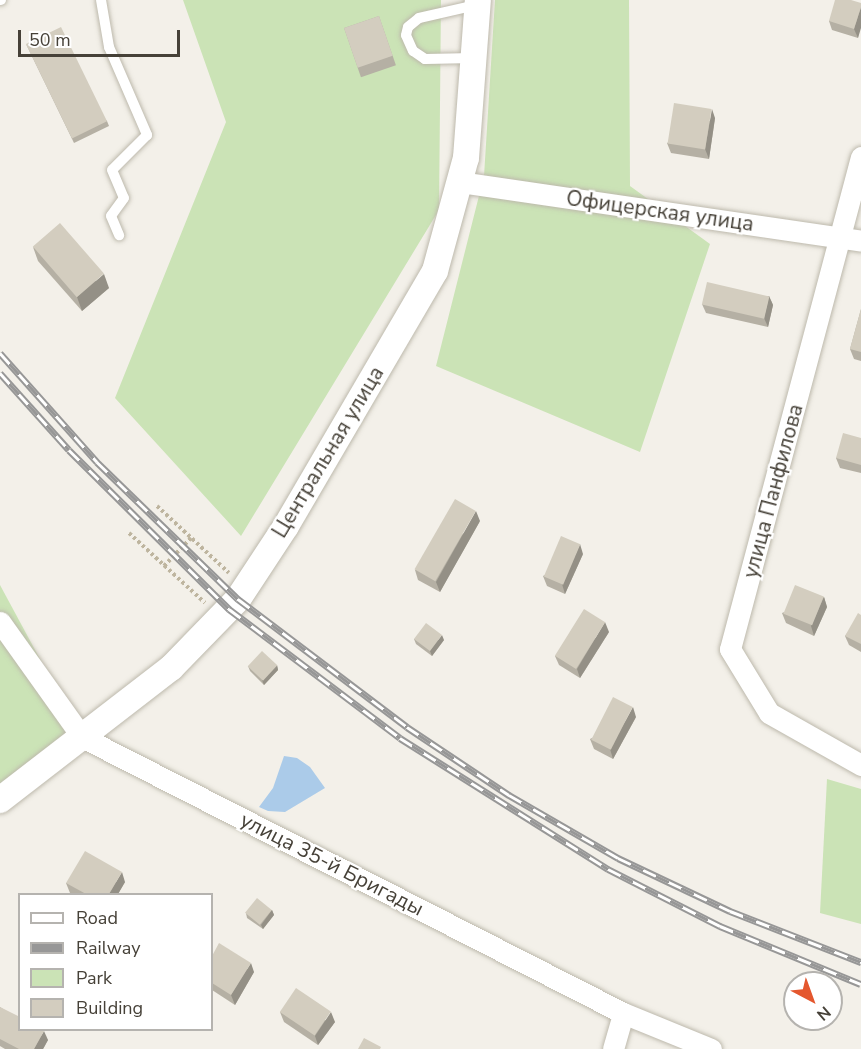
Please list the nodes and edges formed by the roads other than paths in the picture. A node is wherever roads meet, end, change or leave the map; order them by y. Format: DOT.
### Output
graph roads {
  1 [pos="101,0"];
  2 [pos="478,2"];
  3 [pos="474,58"];
  4 [pos="861,157"];
  5 [pos="459,182"];
  6 [pos="119,235"];
  7 [pos="852,240"];
  8 [pos="0,622"];
  9 [pos="82,737"];
  10 [pos="861,765"];
  11 [pos="0,800"];
  12 [pos="623,1013"];
  13 [pos="613,1049"];
  14 [pos="711,1049"];
  1 -- 6 [label="lane"];
  2 -- 3 [label="street, Центральная улица"];
  2 -- 3 [label="lane"];
  3 -- 5 [label="street, Центральная улица"];
  4 -- 7 [label="street, улица Панфилова"];
  5 -- 7 [label="street, Офицерская улица"];
  5 -- 9 [label="street, Центральная улица"];
  7 -- 10 [label="street, улица Панфилова"];
  8 -- 9 [label="street, улица 35-й Бригады"];
  9 -- 11 [label="street, Центральная улица"];
  9 -- 12 [label="street, улица 35-й Бригады"];
  12 -- 13 [label="street"];
  12 -- 14 [label="street, улица 35-й Бригады"];
}
